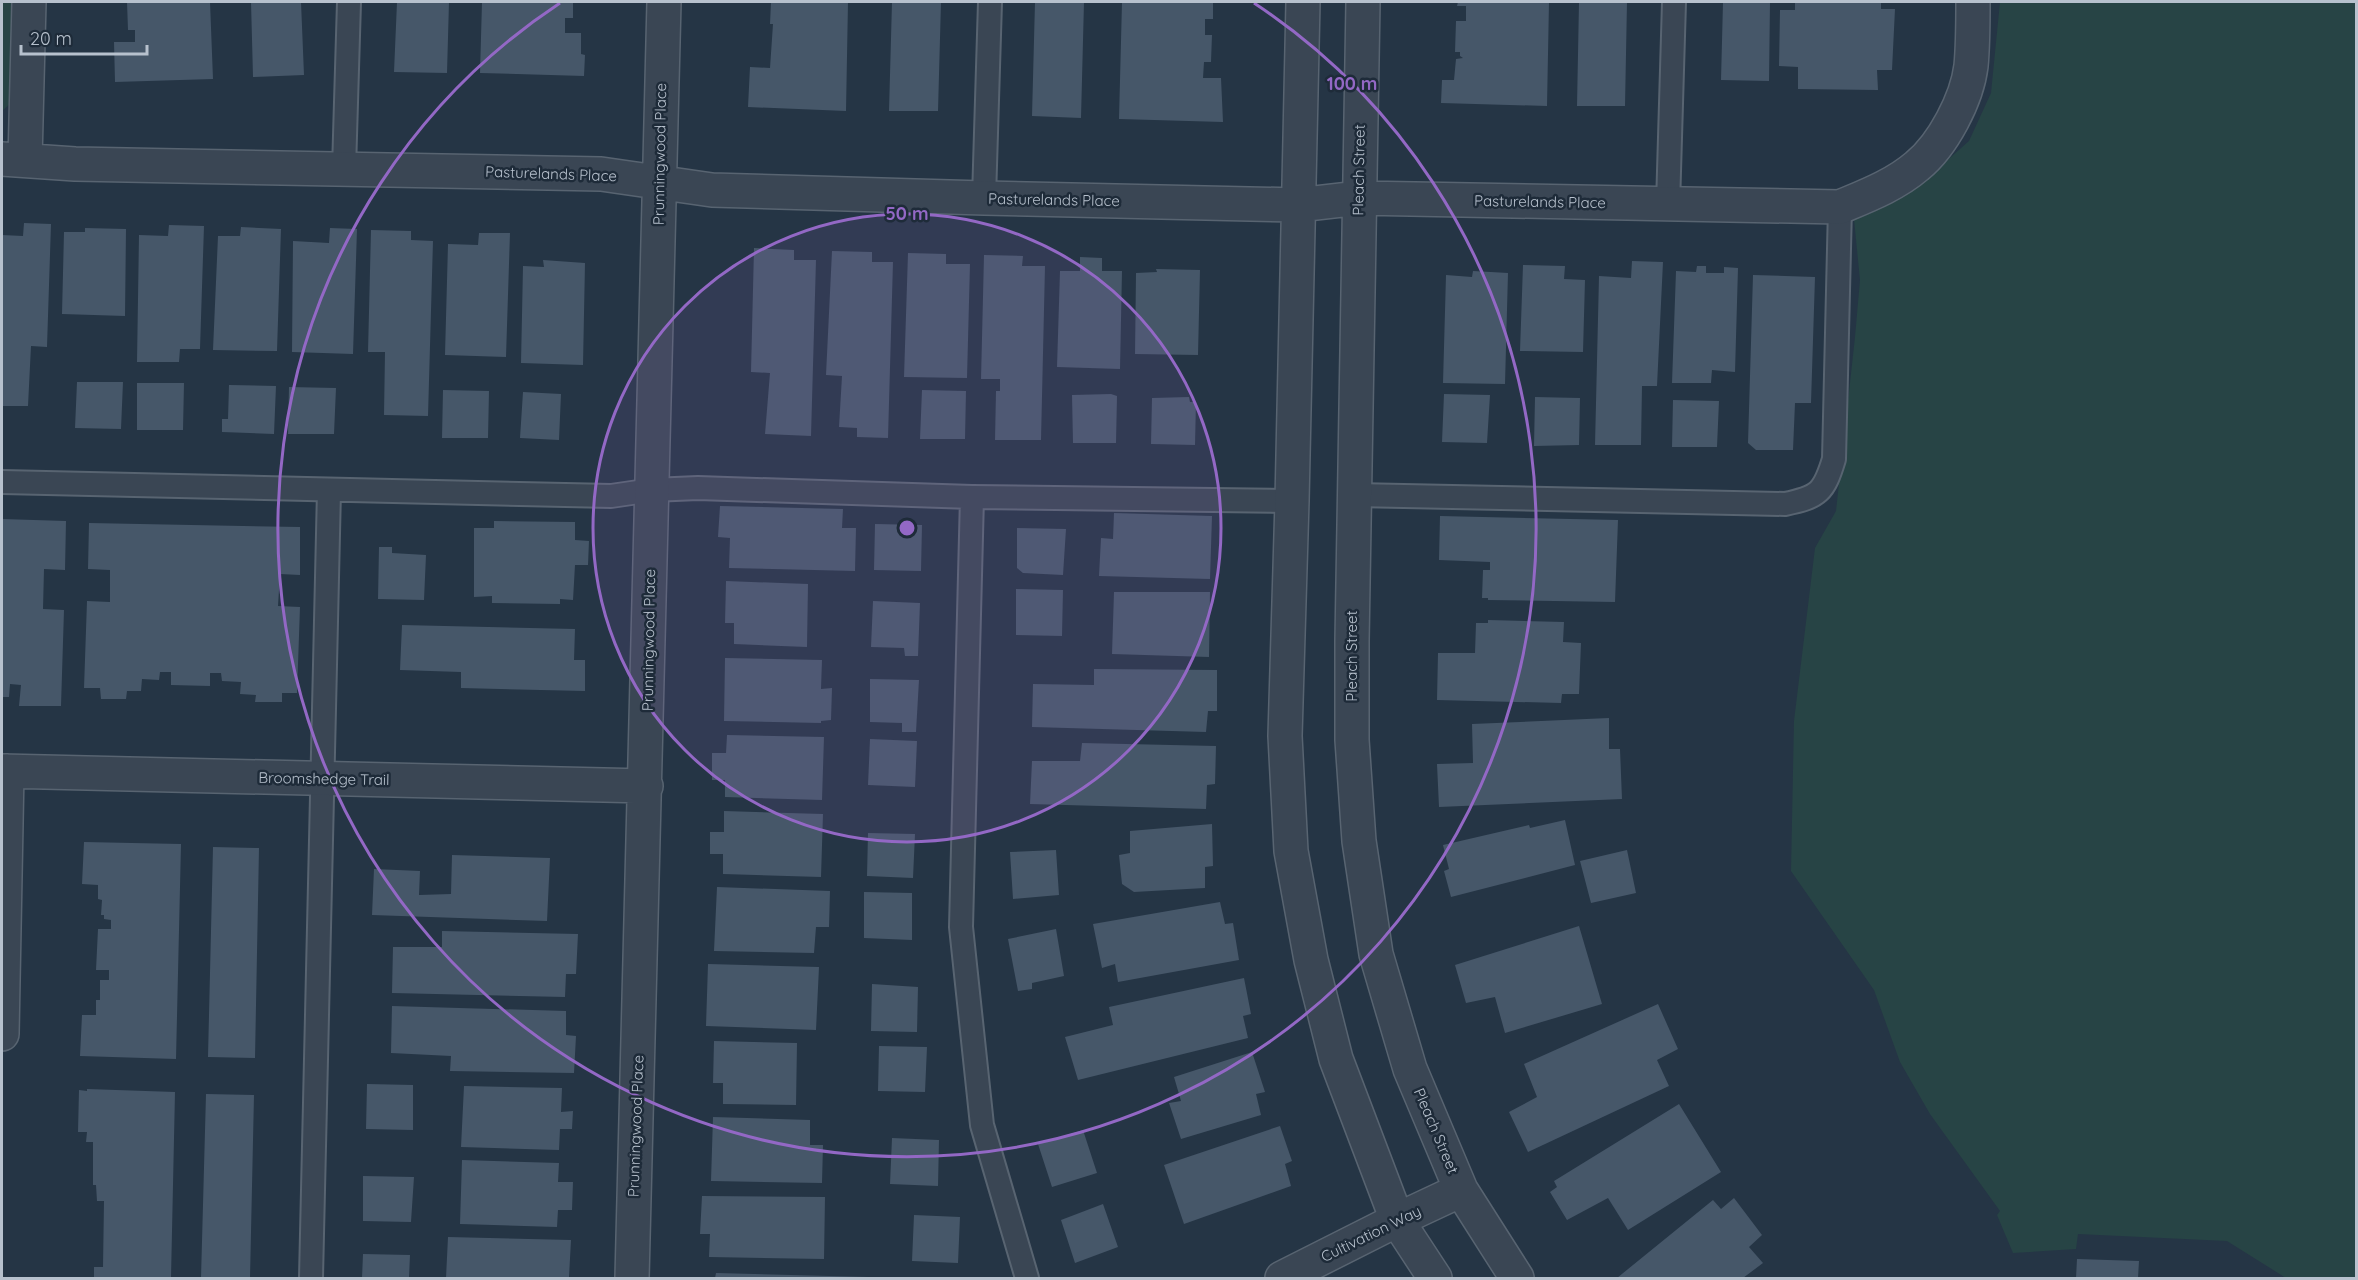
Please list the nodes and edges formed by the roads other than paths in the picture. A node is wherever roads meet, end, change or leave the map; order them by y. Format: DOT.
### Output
graph roads {
  1 [pos="29,2"];
  2 [pos="349,2"];
  3 [pos="664,2"];
  4 [pos="990,2"];
  5 [pos="1303,2"];
  6 [pos="1364,2"];
  7 [pos="1674,2"];
  8 [pos="1973,2"];
  9 [pos="13,159"];
  10 [pos="344,169"];
  11 [pos="660,182"];
  12 [pos="984,198"];
  13 [pos="1359,198"];
  14 [pos="1298,205"];
  15 [pos="1668,205"];
  16 [pos="1840,207"];
  17 [pos="2,482"];
  18 [pos="329,490"];
  19 [pos="652,490"];
  20 [pos="1354,495"];
  21 [pos="972,497"];
  22 [pos="1292,501"];
  23 [pos="4,771"];
  24 [pos="324,778"];
  25 [pos="646,786"];
  26 [pos="2,1034"];
  27 [pos="1461,1190"];
  28 [pos="1397,1220"];
  29 [pos="311,1278"];
  30 [pos="632,1278"];
  31 [pos="1027,1278"];
  32 [pos="1282,1278"];
  33 [pos="1435,1278"];
  34 [pos="1517,1278"];
  1 -- 9 [label="street"];
  2 -- 10 [label="lane"];
  3 -- 11 [label="street, Prunningwood Place"];
  4 -- 12 [label="lane"];
  5 -- 14 [label="street"];
  6 -- 13 [label="street, Pleach Street"];
  7 -- 15 [label="lane"];
  8 -- 16 [label="street, Pasturelands Place"];
  9 -- 10 [label="street, Pasturelands Place"];
  10 -- 11 [label="street, Pasturelands Place"];
  11 -- 12 [label="street, Pasturelands Place"];
  11 -- 19 [label="street, Prunningwood Place"];
  12 -- 14 [label="street, Pasturelands Place"];
  13 -- 14 [label="street, Pasturelands Place"];
  13 -- 15 [label="street, Pasturelands Place"];
  13 -- 20 [label="street, Pleach Street"];
  14 -- 22 [label="street"];
  15 -- 16 [label="street, Pasturelands Place"];
  16 -- 20 [label="lane"];
  17 -- 18 [label="lane"];
  18 -- 19 [label="lane"];
  18 -- 24 [label="lane"];
  19 -- 21 [label="lane"];
  19 -- 25 [label="street, Prunningwood Place"];
  20 -- 27 [label="street, Pleach Street"];
  21 -- 22 [label="lane"];
  21 -- 31 [label="lane"];
  22 -- 28 [label="street"];
  23 -- 24 [label="street, Broomshedge Trail"];
  23 -- 26 [label="street"];
  24 -- 25 [label="street, Broomshedge Trail"];
  24 -- 29 [label="lane"];
  25 -- 30 [label="street, Prunningwood Place"];
  27 -- 28 [label="street, Cultivation Way"];
  27 -- 34 [label="street, Pleach Street"];
  28 -- 32 [label="street, Cultivation Way"];
  28 -- 33 [label="street"];
}
